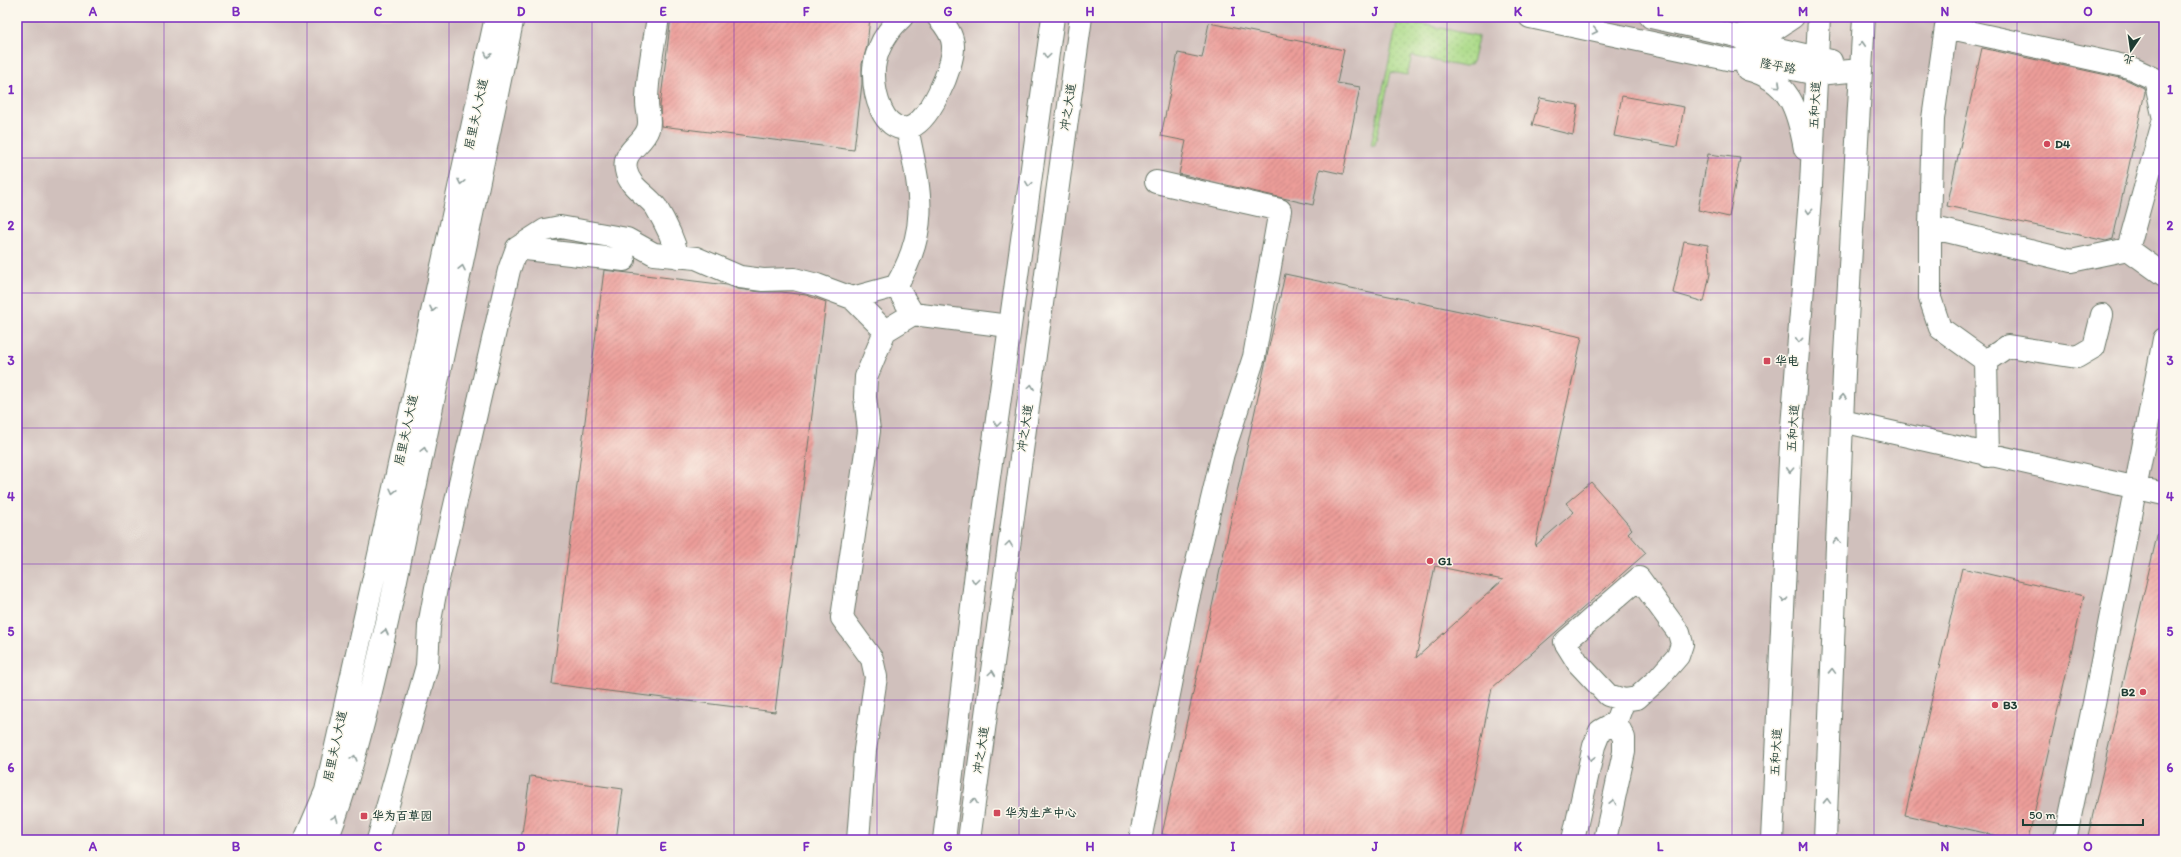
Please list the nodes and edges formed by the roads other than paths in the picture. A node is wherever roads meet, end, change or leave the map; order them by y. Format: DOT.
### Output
graph roads {
  1 [pos="496,17"];
  2 [pos="513,17"];
  3 [pos="658,17"];
  4 [pos="902,17"];
  5 [pos="938,17"];
  6 [pos="1053,17"];
  7 [pos="1081,17"];
  8 [pos="1530,17"];
  9 [pos="1651,17"];
  10 [pos="1793,17"];
  11 [pos="1820,17"];
  12 [pos="1864,17"];
  13 [pos="1946,22"];
  14 [pos="1737,36"];
  15 [pos="1732,60"];
  16 [pos="1817,66"];
  17 [pos="1861,70"];
  18 [pos="907,128"];
  19 [pos="1156,182"];
  20 [pos="1811,185"];
  21 [pos="1930,227"];
  22 [pos="517,248"];
  23 [pos="2128,249"];
  24 [pos="678,257"];
  25 [pos="624,260"];
  26 [pos="2164,275"];
  27 [pos="896,286"];
  28 [pos="852,298"];
  29 [pos="913,314"];
  30 [pos="2102,315"];
  31 [pos="1009,326"];
  32 [pos="885,331"];
  33 [pos="2164,339"];
  34 [pos="1986,361"];
  35 [pos="2160,379"];
  36 [pos="1842,421"];
  37 [pos="1988,456"];
  38 [pos="2134,488"];
  39 [pos="2164,494"];
  40 [pos="1624,700"];
  41 [pos="1616,722"];
  42 [pos="305,840"];
  43 [pos="327,840"];
  44 [pos="378,840"];
  45 [pos="858,840"];
  46 [pos="944,840"];
  47 [pos="969,840"];
  48 [pos="1140,840"];
  49 [pos="1573,840"];
  50 [pos="1605,840"];
  51 [pos="1772,840"];
  52 [pos="1825,840"];
  53 [pos="2065,840"];
  1 -- 42 [label="main road, 居里夫人大道, one-way"];
  43 -- 2 [label="main road, 居里夫人大道, one-way"];
  3 -- 24 [label="main road"];
  4 -- 18 [label="main road"];
  5 -- 18 [label="main road"];
  6 -- 31 [label="main road, one-way"];
  47 -- 7 [label="main road, 冲之大道, one-way"];
  8 -- 15 [label="main road, 隆平路, one-way"];
  9 -- 14 [label="main road, 隆平路"];
  10 -- 14 [label="main road"];
  11 -- 16 [label="main road, 五和大道"];
  17 -- 12 [label="main road, one-way"];
  13 -- 21 [label="main road"];
  13 -- 23 [label="main road"];
  14 -- 16 [label="main road, 隆平路"];
  15 -- 16 [label="main road, 隆平路"];
  15 -- 20 [label="main road, one-way"];
  16 -- 17 [label="main road, 隆平路"];
  16 -- 20 [label="main road, 五和大道"];
  36 -- 17 [label="main road, one-way"];
  18 -- 27 [label="main road"];
  19 -- 48 [label="main road"];
  20 -- 51 [label="main road, 五和大道, one-way"];
  21 -- 23 [label="main road"];
  21 -- 34 [label="main road"];
  22 -- 24 [label="main road"];
  22 -- 25 [label="main road"];
  22 -- 44 [label="main road"];
  23 -- 26 [label="main road"];
  24 -- 28 [label="main road"];
  27 -- 28 [label="main road"];
  27 -- 29 [label="main road"];
  28 -- 32 [label="main road"];
  29 -- 31 [label="main road"];
  29 -- 32 [label="main road"];
  30 -- 34 [label="main road"];
  31 -- 46 [label="main road, one-way"];
  32 -- 45 [label="main road"];
  33 -- 35 [label="main road"];
  34 -- 37 [label="main road"];
  35 -- 38 [label="main road"];
  36 -- 37 [label="main road"];
  52 -- 36 [label="main road, one-way"];
  37 -- 38 [label="main road"];
  38 -- 39 [label="main road"];
  38 -- 53 [label="main road"];
  40 -- 40 [label="main road"];
  40 -- 41 [label="main road"];
  41 -- 49 [label="main road, one-way"];
  50 -- 41 [label="main road, one-way"];
}
